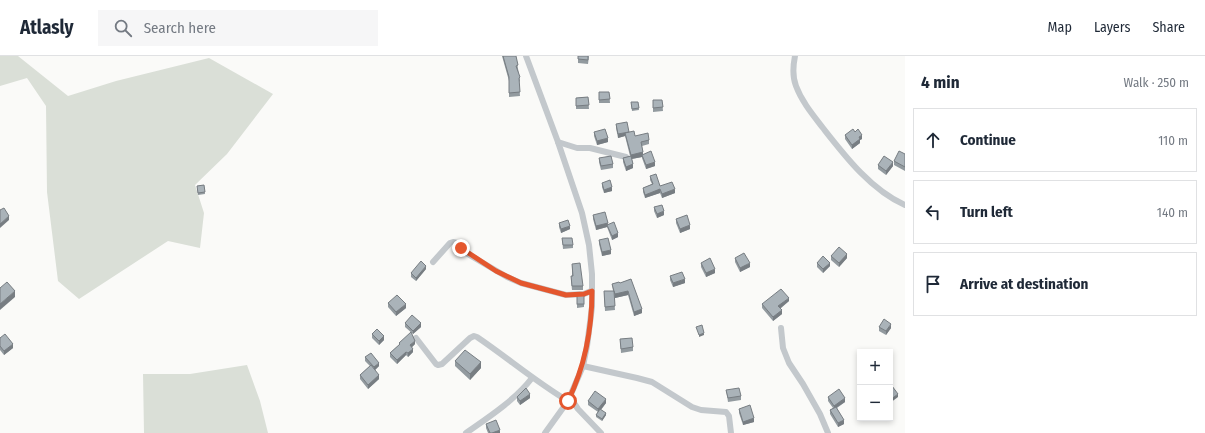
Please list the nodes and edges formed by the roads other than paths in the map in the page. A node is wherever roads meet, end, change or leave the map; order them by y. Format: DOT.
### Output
graph roads {
  1 [pos="526,56"];
  2 [pos="794,56"];
  3 [pos="558,142"];
  4 [pos="626,157"];
  5 [pos="905,205"];
  6 [pos="433,262"];
  7 [pos="592,291"];
  8 [pos="781,328"];
  9 [pos="416,338"];
  10 [pos="583,366"];
  11 [pos="532,378"];
  12 [pos="569,399"];
  13 [pos="466,433"];
  14 [pos="545,433"];
  15 [pos="601,433"];
  16 [pos="731,433"];
  17 [pos="828,433"];
  1 -- 3 [label="street"];
  2 -- 5 [label="street"];
  3 -- 4 [label="street"];
  3 -- 7 [label="street"];
  6 -- 7 [label="street"];
  7 -- 10 [label="street"];
  8 -- 17 [label="street"];
  9 -- 11 [label="street"];
  10 -- 12 [label="street"];
  10 -- 16 [label="street"];
  11 -- 12 [label="street"];
  11 -- 13 [label="street"];
  12 -- 14 [label="street"];
  12 -- 15 [label="street"];
}
